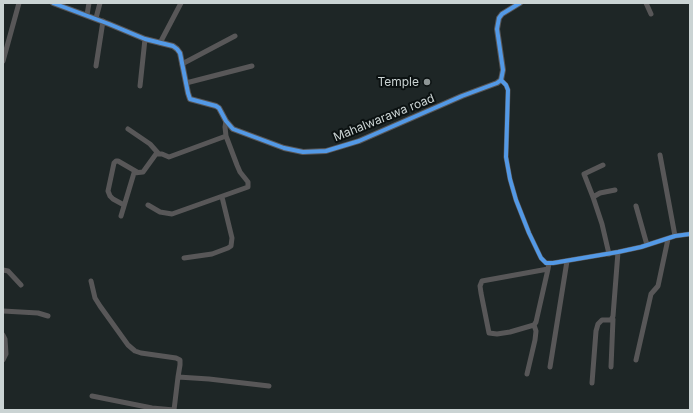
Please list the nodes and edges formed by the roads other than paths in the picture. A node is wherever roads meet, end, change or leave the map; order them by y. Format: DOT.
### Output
graph roads {
  1 [pos="19,3"];
  2 [pos="53,3"];
  3 [pos="89,3"];
  4 [pos="100,3"];
  5 [pos="181,3"];
  6 [pos="520,3"];
  7 [pos="646,3"];
  8 [pos="651,14"];
  9 [pos="86,15"];
  10 [pos="96,18"];
  11 [pos="103,21"];
  12 [pos="235,36"];
  13 [pos="145,39"];
  14 [pos="160,43"];
  15 [pos="3,61"];
  16 [pos="182,64"];
  17 [pos="96,66"];
  18 [pos="252,66"];
  19 [pos="501,80"];
  20 [pos="186,83"];
  21 [pos="140,86"];
  22 [pos="226,121"];
  23 [pos="128,129"];
  24 [pos="226,136"];
  25 [pos="158,153"];
  26 [pos="660,155"];
  27 [pos="602,165"];
  28 [pos="136,172"];
  29 [pos="615,190"];
  30 [pos="593,196"];
  31 [pos="222,197"];
  32 [pos="124,205"];
  33 [pos="148,205"];
  34 [pos="636,206"];
  35 [pos="121,216"];
  36 [pos="690,234"];
  37 [pos="675,236"];
  38 [pos="668,239"];
  39 [pos="647,245"];
  40 [pos="618,252"];
  41 [pos="609,254"];
  42 [pos="184,258"];
  43 [pos="567,260"];
  44 [pos="548,266"];
  45 [pos="3,270"];
  46 [pos="91,282"];
  47 [pos="21,285"];
  48 [pos="3,311"];
  49 [pos="48,316"];
  50 [pos="613,319"];
  51 [pos="534,325"];
  52 [pos="3,335"];
  53 [pos="3,360"];
  54 [pos="636,360"];
  55 [pos="550,367"];
  56 [pos="611,367"];
  57 [pos="528,374"];
  58 [pos="178,377"];
  59 [pos="592,383"];
  60 [pos="269,386"];
  61 [pos="92,396"];
  62 [pos="174,410"];
  1 -- 15 [label="street"];
  2 -- 9 [label="street, Mahalwarawa road"];
  3 -- 9 [label="street"];
  4 -- 10 [label="street"];
  5 -- 14 [label="street"];
  6 -- 19 [label="street"];
  7 -- 8 [label="street"];
  9 -- 10 [label="street, Mahalwarawa road"];
  10 -- 11 [label="street, Mahalwarawa road"];
  11 -- 13 [label="street, Mahalwarawa road"];
  11 -- 17 [label="street"];
  12 -- 16 [label="street"];
  13 -- 14 [label="street, Mahalwarawa road"];
  13 -- 21 [label="street"];
  14 -- 16 [label="street, Mahalwarawa road"];
  16 -- 20 [label="street, Mahalwarawa road"];
  18 -- 20 [label="street"];
  19 -- 22 [label="street, Mahalwarawa road"];
  19 -- 44 [label="street"];
  20 -- 22 [label="street, Mahalwarawa road"];
  22 -- 24 [label="street"];
  23 -- 25 [label="street"];
  24 -- 25 [label="street"];
  24 -- 31 [label="street"];
  25 -- 28 [label="street"];
  26 -- 37 [label="street"];
  27 -- 30 [label="street"];
  28 -- 32 [label="street"];
  28 -- 32 [label="street"];
  29 -- 30 [label="street"];
  30 -- 41 [label="street"];
  31 -- 33 [label="street"];
  31 -- 42 [label="street"];
  32 -- 35 [label="street"];
  34 -- 39 [label="street"];
  36 -- 37 [label="street"];
  37 -- 38 [label="street"];
  38 -- 39 [label="street"];
  38 -- 54 [label="street"];
  39 -- 40 [label="street"];
  40 -- 41 [label="street"];
  40 -- 50 [label="street"];
  41 -- 43 [label="street"];
  43 -- 44 [label="street"];
  43 -- 55 [label="street"];
  44 -- 51 [label="street"];
  44 -- 51 [label="street"];
  45 -- 47 [label="street"];
  46 -- 58 [label="street"];
  48 -- 49 [label="street"];
  50 -- 56 [label="street"];
  50 -- 59 [label="street"];
  51 -- 57 [label="street"];
  52 -- 53 [label="street"];
  58 -- 60 [label="street"];
  58 -- 62 [label="street"];
  61 -- 62 [label="street"];
}
